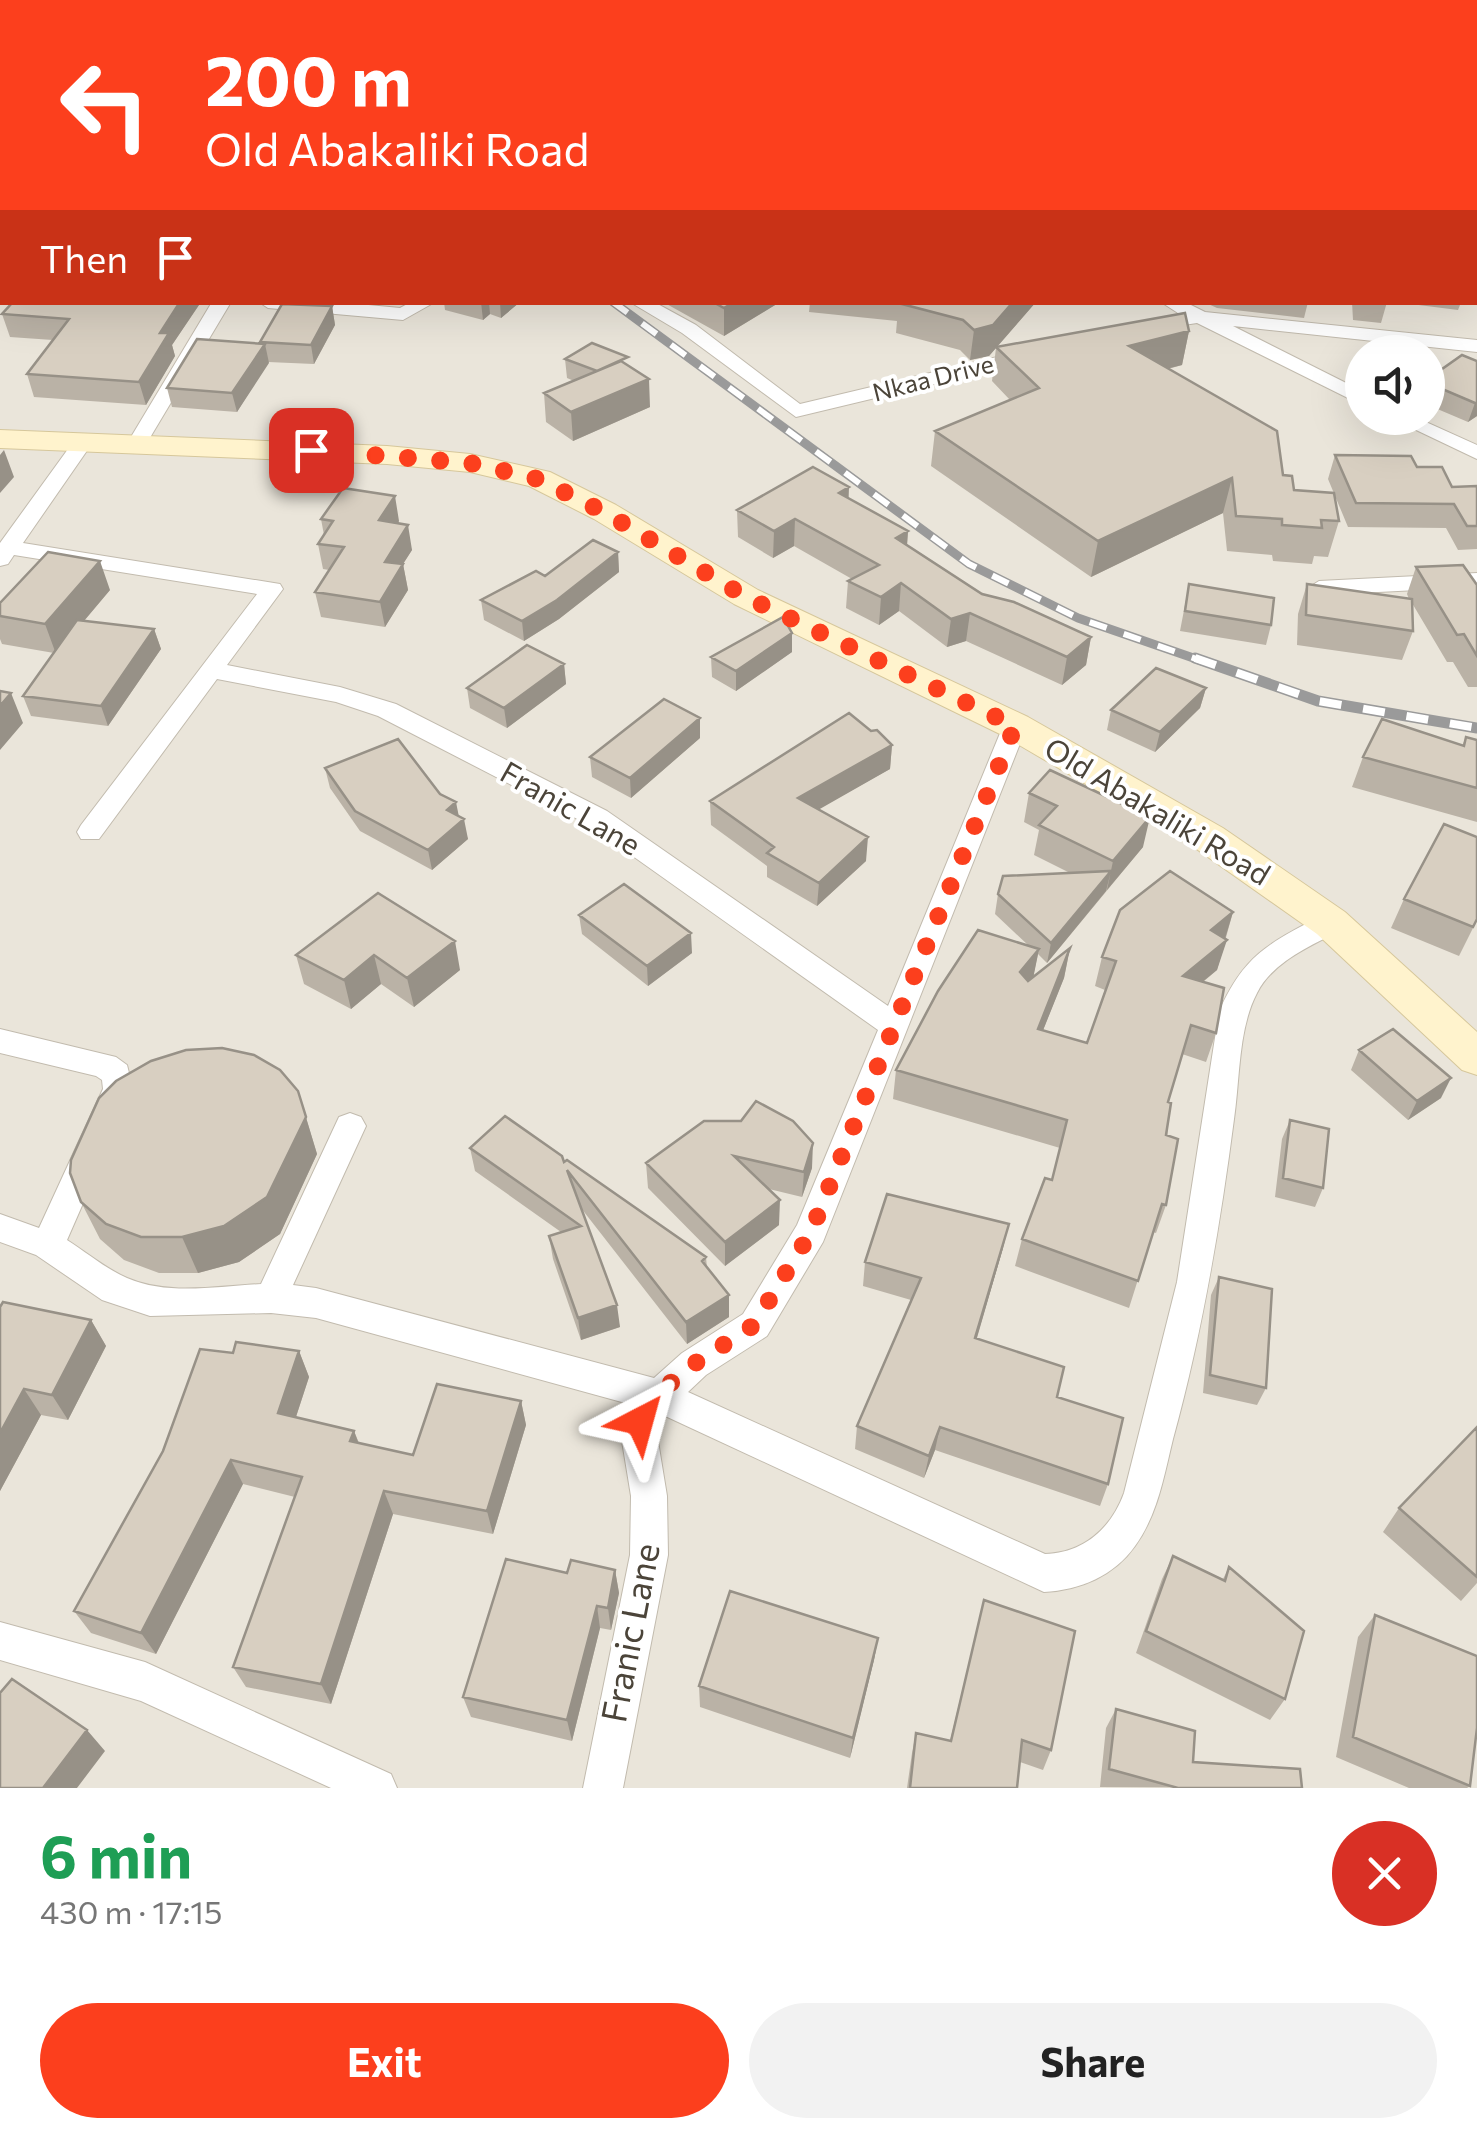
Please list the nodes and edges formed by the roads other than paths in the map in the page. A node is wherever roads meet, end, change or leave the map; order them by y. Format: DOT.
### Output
graph roads {
  1 [pos="220,305"];
  2 [pos="302,305"];
  3 [pos="420,305"];
  4 [pos="645,305"];
  5 [pos="1175,305"];
  6 [pos="1197,317"];
  7 [pos="1125,334"];
  8 [pos="1477,346"];
  9 [pos="1054,350"];
  10 [pos="1345,391"];
  11 [pos="1438,435"];
  12 [pos="0,439"];
  13 [pos="83,442"];
  14 [pos="138,442"];
  15 [pos="1477,453"];
  16 [pos="4,554"];
  17 [pos="1477,580"];
  18 [pos="1319,588"];
  19 [pos="211,670"];
  20 [pos="1015,726"];
  21 [pos="90,832"];
  22 [pos="1331,923"];
  23 [pos="892,1025"];
  24 [pos="0,1041"];
  25 [pos="1477,1058"];
  26 [pos="350,1126"];
  27 [pos="0,1228"];
  28 [pos="48,1246"];
  29 [pos="271,1298"];
  30 [pos="656,1395"];
  31 [pos="0,1640"];
  32 [pos="377,1788"];
  33 [pos="603,1788"];
  1 -- 14 [label="street"];
  2 -- 3 [label="street"];
  4 -- 9 [label="street, Nkaa Drive"];
  5 -- 6 [label="street"];
  6 -- 7 [label="street"];
  6 -- 8 [label="street"];
  6 -- 10 [label="street"];
  11 -- 15 [label="street"];
  12 -- 13 [label="main road, Old Abakaliki Road"];
  13 -- 14 [label="main road, Old Abakaliki Road"];
  13 -- 16 [label="street"];
  14 -- 20 [label="main road, Old Abakaliki Road"];
  16 -- 19 [label="street"];
  17 -- 18 [label="street"];
  19 -- 21 [label="street"];
  19 -- 23 [label="street, Franic Lane"];
  20 -- 22 [label="main road, Old Abakaliki Road"];
  20 -- 23 [label="street, Franic Lane"];
  22 -- 25 [label="main road, Old Abakaliki Road"];
  22 -- 30 [label="street"];
  23 -- 30 [label="street, Franic Lane"];
  24 -- 28 [label="street"];
  26 -- 29 [label="street"];
  27 -- 28 [label="street"];
  28 -- 29 [label="street"];
  29 -- 30 [label="street"];
  30 -- 33 [label="street, Franic Lane"];
  31 -- 32 [label="street"];
}
